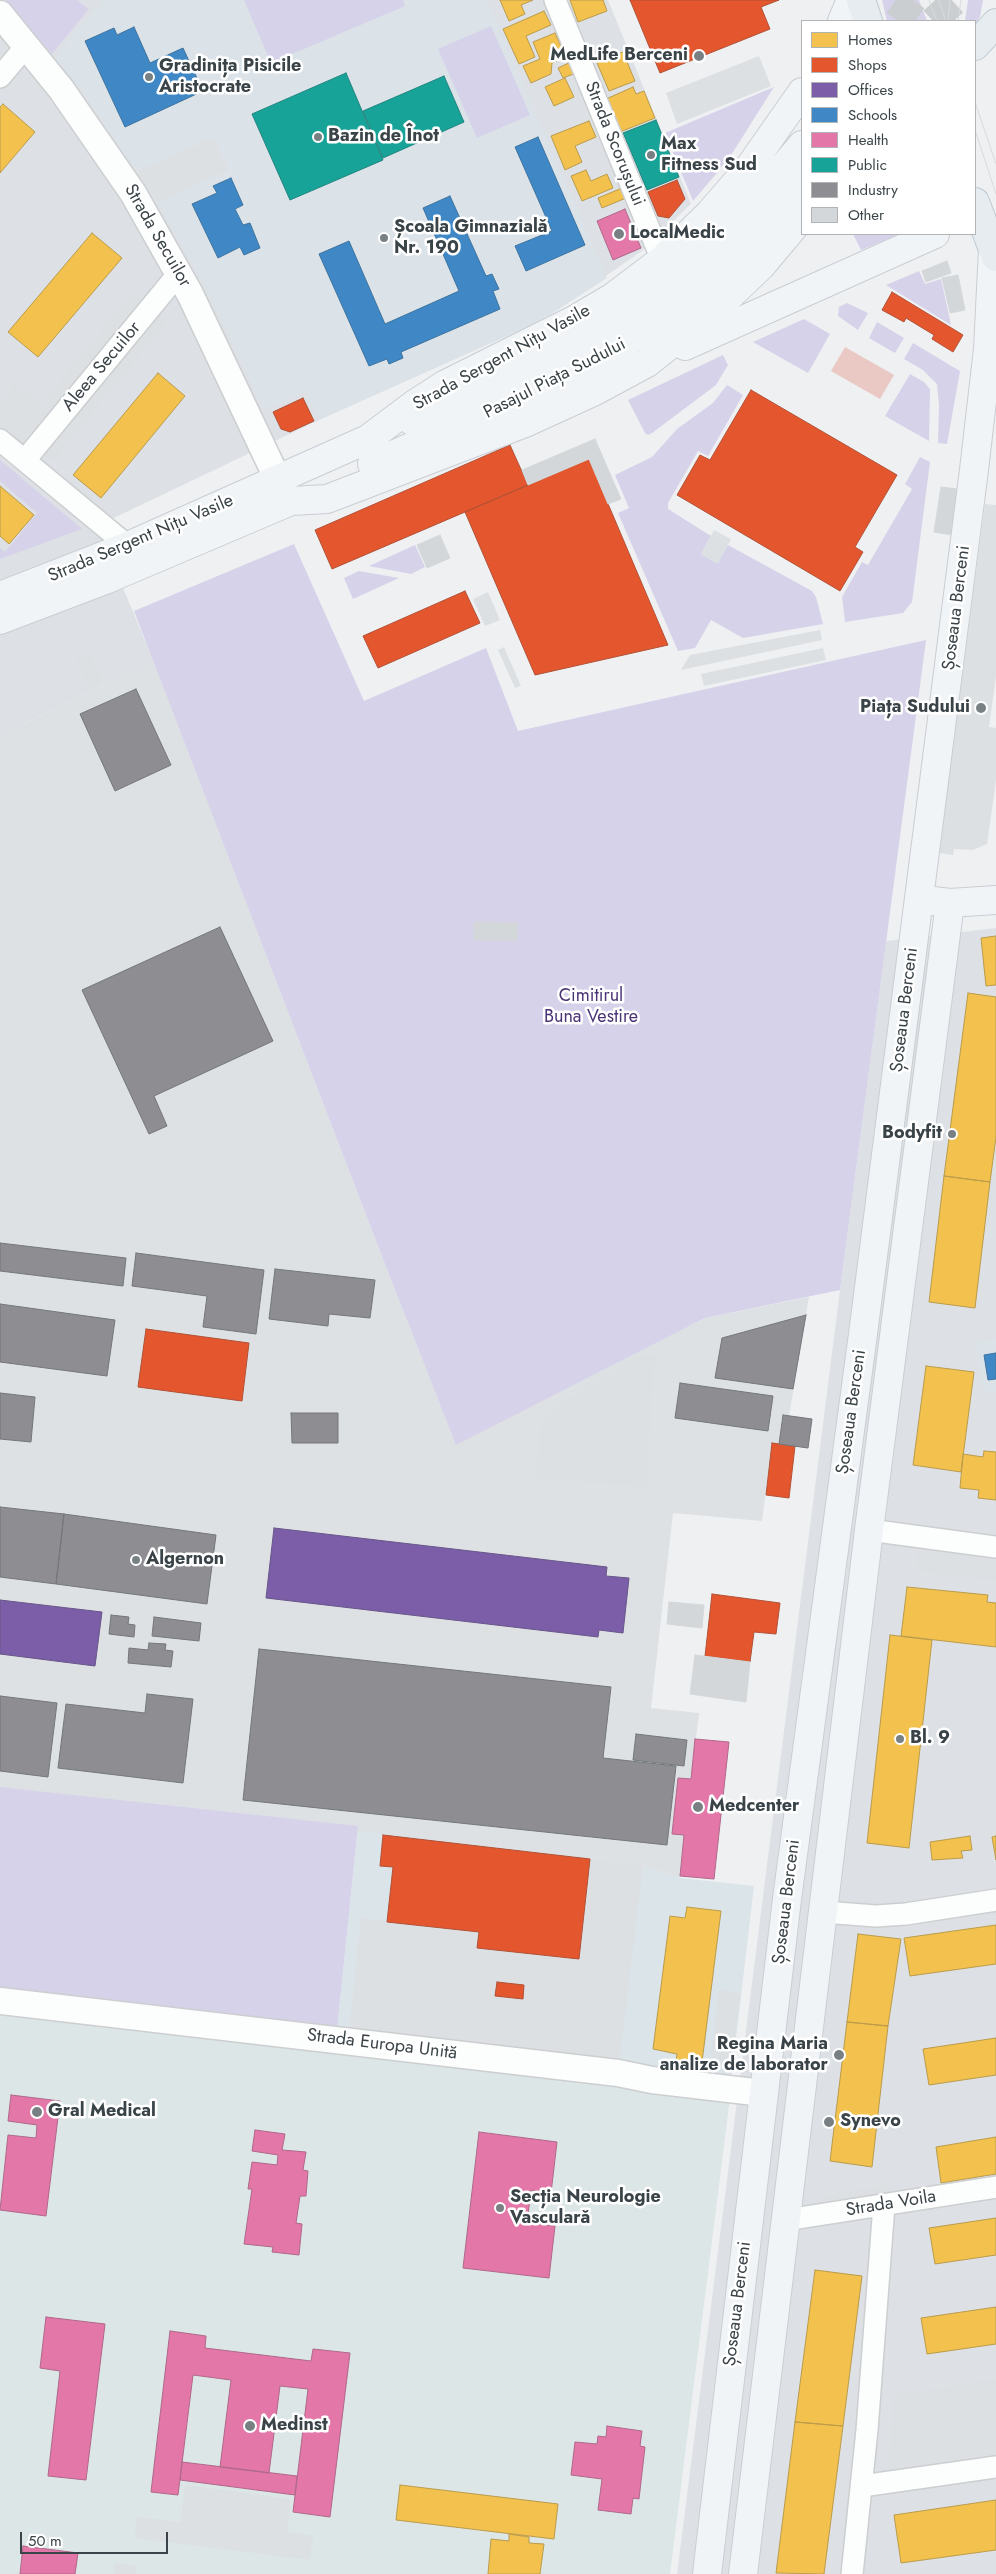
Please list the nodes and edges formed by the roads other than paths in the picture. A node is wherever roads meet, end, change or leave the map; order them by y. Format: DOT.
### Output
graph roads {
  1 [pos="555,0"];
  2 [pos="852,0"];
  3 [pos="861,0"];
  4 [pos="0,14"];
  5 [pos="842,20"];
  6 [pos="868,20"];
  7 [pos="996,23"];
  8 [pos="976,45"];
  9 [pos="27,46"];
  10 [pos="0,78"];
  11 [pos="801,93"];
  12 [pos="801,146"];
  13 [pos="801,182"];
  14 [pos="976,210"];
  15 [pos="801,219"];
  16 [pos="933,235"];
  17 [pos="994,253"];
  18 [pos="662,260"];
  19 [pos="179,273"];
  20 [pos="647,363"];
  21 [pos="368,439"];
  22 [pos="0,440"];
  23 [pos="25,460"];
  24 [pos="285,491"];
  25 [pos="128,546"];
  26 [pos="0,596"];
  27 [pos="0,620"];
  28 [pos="919,899"];
  29 [pos="996,900"];
  30 [pos="950,903"];
  31 [pos="870,1530"];
  32 [pos="996,1547"];
  33 [pos="811,1719"];
  34 [pos="846,1724"];
  35 [pos="996,1900"];
  36 [pos="823,1912"];
  37 [pos="0,2001"];
  38 [pos="763,2093"];
  39 [pos="996,2187"];
  40 [pos="884,2205"];
  41 [pos="786,2220"];
  42 [pos="996,2467"];
  43 [pos="862,2486"];
  44 [pos="706,2574"];
  45 [pos="743,2574"];
  46 [pos="852,2574"];
  1 -- 18 [label="street, Strada Scorușului"];
  2 -- 5 [label="main road"];
  3 -- 6 [label="main road"];
  4 -- 9 [label="street, Strada Secuilor"];
  7 -- 8 [label="main road"];
  9 -- 10 [label="street"];
  9 -- 19 [label="street, Strada Secuilor"];
  11 -- 18 [label="main road, Strada Sergent Nițu Vasile"];
  12 -- 21 [label="main road, Pasajul Piața Sudului"];
  13 -- 24 [label="main road, Pasajul Piața Sudului"];
  14 -- 17 [label="main road"];
  15 -- 20 [label="main road, Strada Sergent Nițu Vasile"];
  16 -- 20 [label="main road"];
  17 -- 28 [label="main road, Șoseaua Berceni"];
  18 -- 21 [label="main road, Strada Sergent Nițu Vasile"];
  19 -- 23 [label="street, Aleea Secuilor"];
  19 -- 24 [label="street, Strada Secuilor"];
  20 -- 24 [label="main road, Strada Sergent Nițu Vasile"];
  21 -- 24 [label="main road, Strada Sergent Nițu Vasile"];
  22 -- 23 [label="street"];
  23 -- 25 [label="street"];
  24 -- 25 [label="main road, Strada Sergent Nițu Vasile"];
  24 -- 27 [label="main road, Strada Sergent Nițu Vasile"];
  25 -- 26 [label="main road, Strada Sergent Nițu Vasile"];
  28 -- 30 [label="main road"];
  28 -- 33 [label="main road, Șoseaua Berceni"];
  29 -- 30 [label="main road"];
  30 -- 31 [label="main road, Șoseaua Berceni"];
  31 -- 32 [label="street"];
  31 -- 34 [label="main road, Șoseaua Berceni"];
  33 -- 34 [label="main road"];
  33 -- 38 [label="main road, Șoseaua Berceni"];
  34 -- 36 [label="main road, Șoseaua Berceni"];
  35 -- 36 [label="street"];
  36 -- 41 [label="main road, Șoseaua Berceni"];
  37 -- 38 [label="street, Strada Europa Unită"];
  38 -- 44 [label="main road, Șoseaua Berceni"];
  39 -- 40 [label="street, Strada Voila"];
  40 -- 41 [label="street, Strada Voila"];
  40 -- 43 [label="street"];
  41 -- 45 [label="main road, Șoseaua Berceni"];
  42 -- 43 [label="street"];
  43 -- 46 [label="street"];
}
